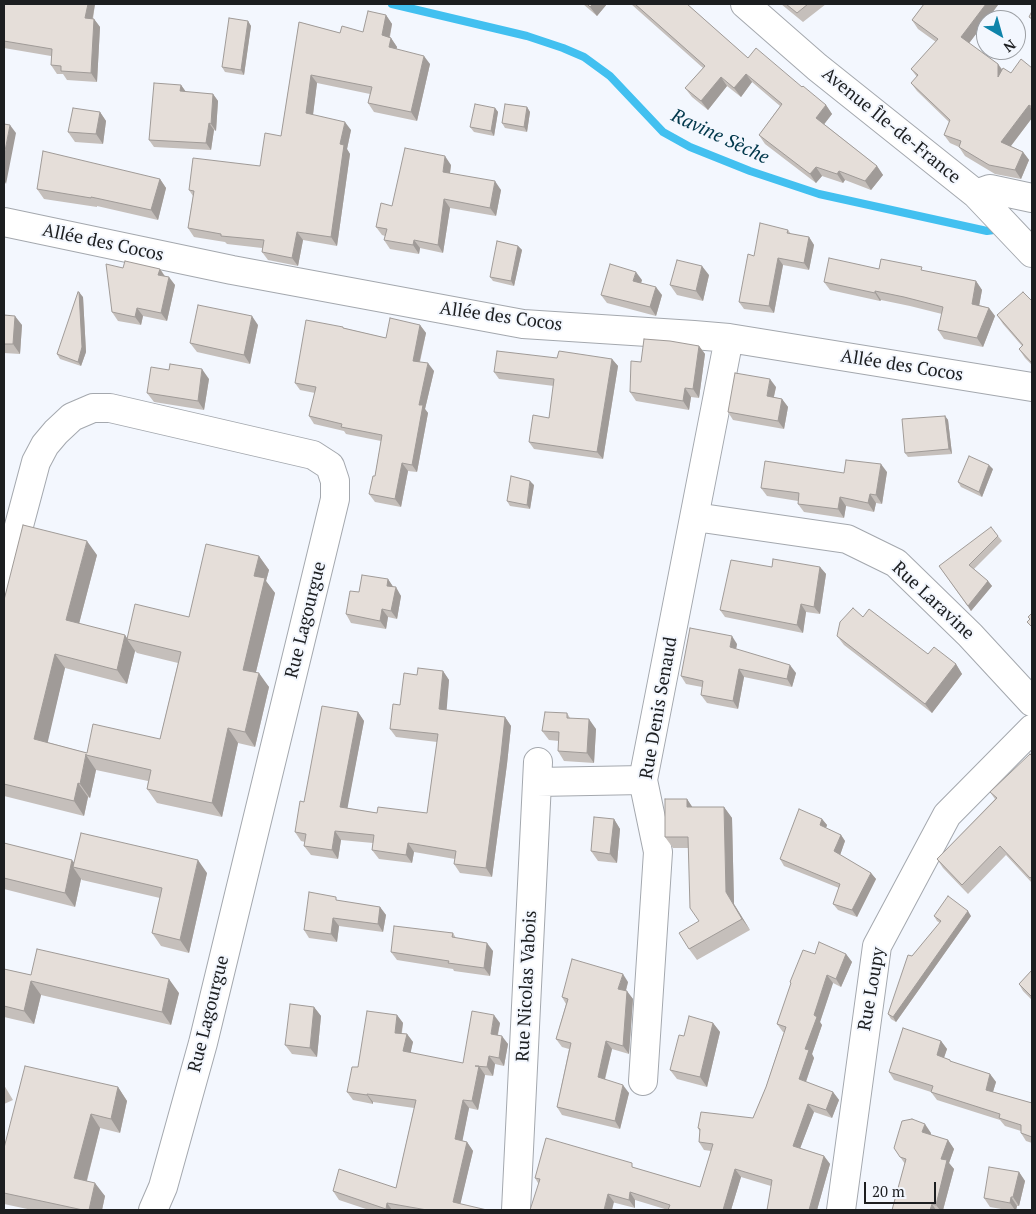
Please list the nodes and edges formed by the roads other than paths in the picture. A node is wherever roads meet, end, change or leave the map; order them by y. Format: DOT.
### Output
graph roads {
  1 [pos="746,4"];
  2 [pos="976,194"];
  3 [pos="1032,198"];
  4 [pos="4,222"];
  5 [pos="1032,253"];
  6 [pos="729,338"];
  7 [pos="1032,386"];
  8 [pos="695,517"];
  9 [pos="4,582"];
  10 [pos="1032,702"];
  11 [pos="1032,728"];
  12 [pos="643,780"];
  13 [pos="643,1081"];
  14 [pos="153,1210"];
  15 [pos="516,1210"];
  16 [pos="841,1210"];
  1 -- 2 [label="street, Avenue Île-de-France"];
  2 -- 3 [label="street"];
  2 -- 5 [label="street, Avenue Île-de-France"];
  4 -- 6 [label="street, Allée des Cocos"];
  6 -- 7 [label="street, Allée des Cocos"];
  6 -- 8 [label="street, Rue Denis Senaud"];
  8 -- 10 [label="street, Rue Laravine"];
  8 -- 12 [label="street, Rue Denis Senaud"];
  9 -- 14 [label="street, Rue Lagourgue"];
  11 -- 16 [label="street, Rue Loupy"];
  12 -- 13 [label="street, Rue Denis Senaud"];
  12 -- 15 [label="street, Rue Nicolas Vabois"];
}
